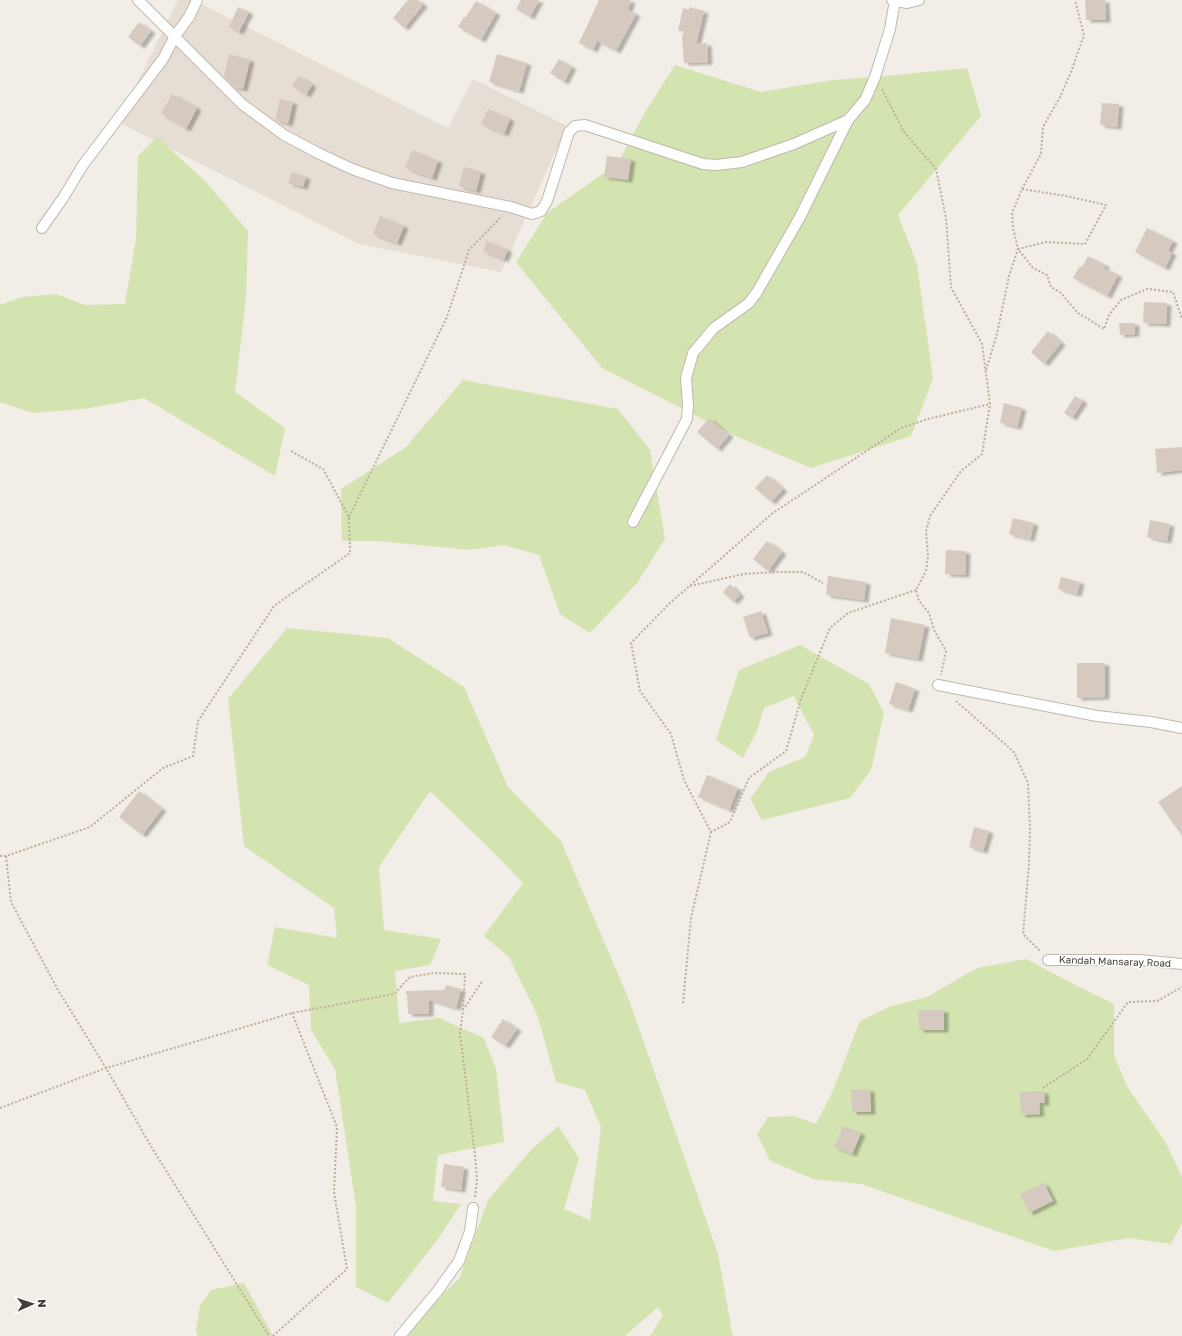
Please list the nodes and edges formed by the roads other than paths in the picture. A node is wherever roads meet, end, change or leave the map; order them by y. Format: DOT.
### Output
graph roads {
  1 [pos="138,0"];
  2 [pos="197,0"];
  3 [pos="894,0"];
  4 [pos="919,0"];
  5 [pos="175,36"];
  6 [pos="848,120"];
  7 [pos="42,228"];
  8 [pos="633,522"];
  9 [pos="938,685"];
  10 [pos="1182,728"];
  11 [pos="1048,960"];
  12 [pos="1182,964"];
  13 [pos="473,1208"];
  14 [pos="400,1336"];
  1 -- 5 [label="street"];
  2 -- 5 [label="street"];
  3 -- 4 [label="street"];
  3 -- 6 [label="street"];
  5 -- 6 [label="street"];
  5 -- 7 [label="street"];
  6 -- 8 [label="street"];
  9 -- 10 [label="street"];
  11 -- 12 [label="street, Kandah Mansaray Road"];
  13 -- 14 [label="street"];
}
